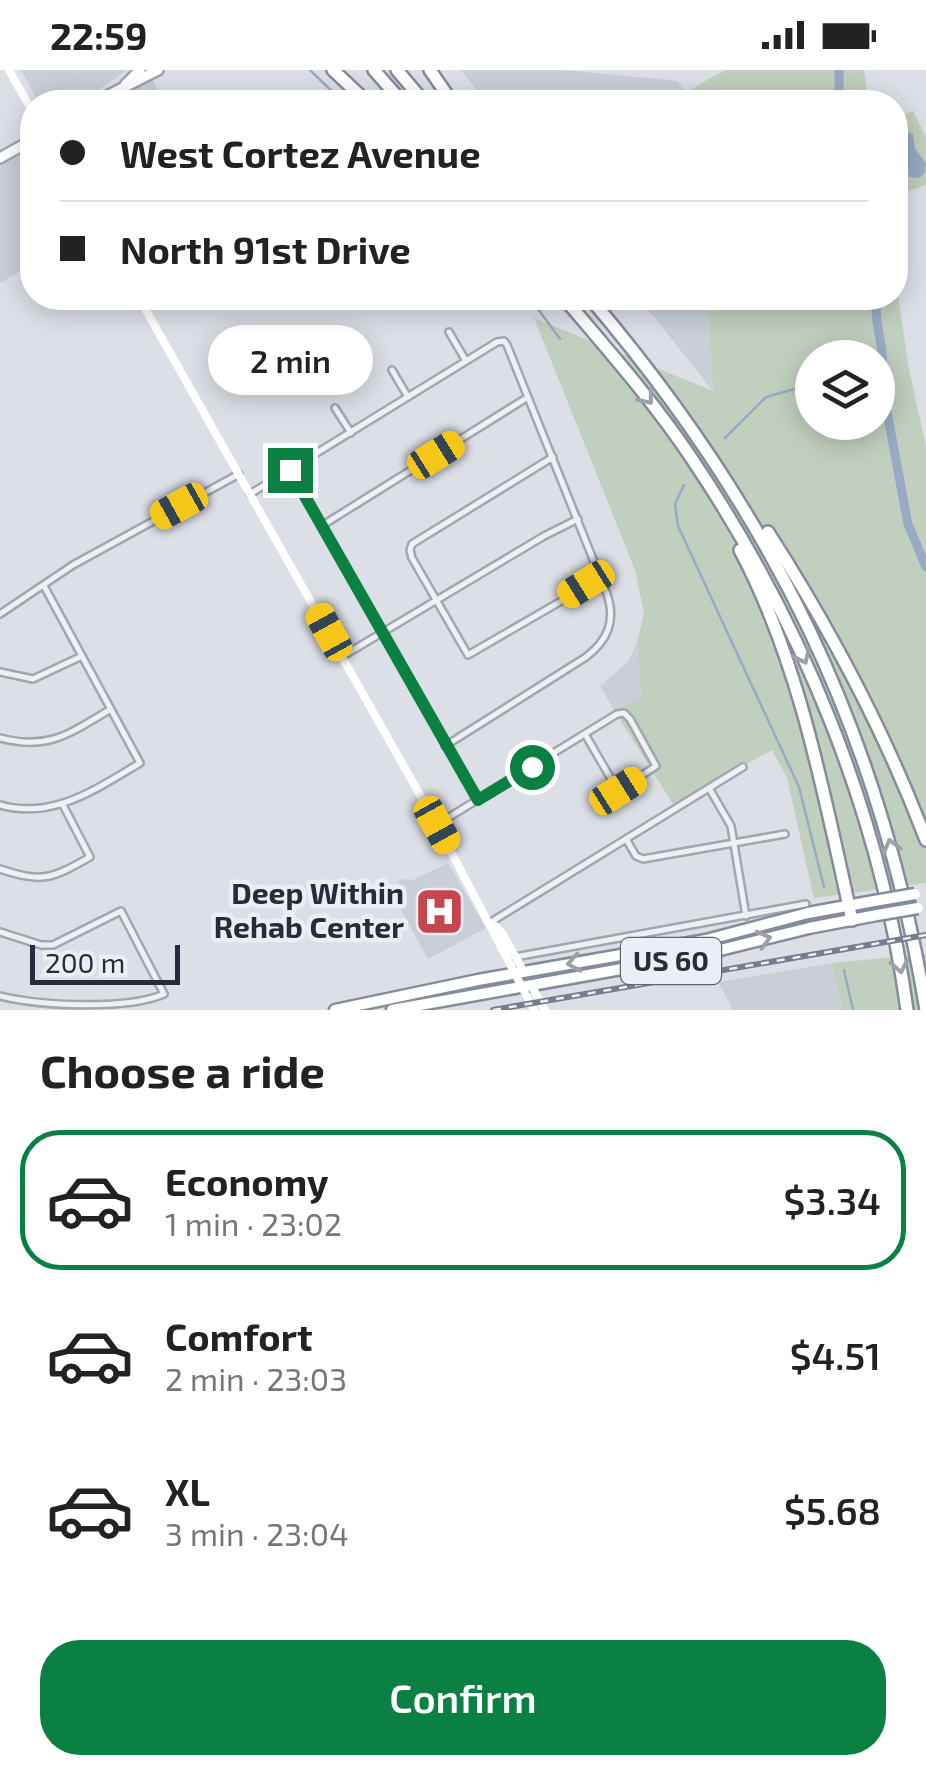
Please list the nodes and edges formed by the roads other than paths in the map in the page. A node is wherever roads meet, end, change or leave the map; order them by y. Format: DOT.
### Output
graph roads {
  1 [pos="140,70"];
  2 [pos="158,70"];
  3 [pos="334,70"];
  4 [pos="374,70"];
  5 [pos="397,70"];
  6 [pos="125,84"];
  7 [pos="115,90"];
  8 [pos="354,90"];
  9 [pos="392,90"];
  10 [pos="414,90"];
  11 [pos="145,310"];
  12 [pos="572,310"];
  13 [pos="603,310"];
  14 [pos="449,332"];
  15 [pos="466,361"];
  16 [pos="392,370"];
  17 [pos="408,397"];
  18 [pos="528,398"];
  19 [pos="335,408"];
  20 [pos="351,433"];
  21 [pos="553,457"];
  22 [pos="290,470"];
  23 [pos="239,474"];
  24 [pos="250,494"];
  25 [pos="739,500"];
  26 [pos="724,509"];
  27 [pos="578,519"];
  28 [pos="322,526"];
  29 [pos="601,578"];
  30 [pos="44,586"];
  31 [pos="438,602"];
  32 [pos="0,614"];
  33 [pos="382,634"];
  34 [pos="82,656"];
  35 [pos="343,656"];
  36 [pos="0,672"];
  37 [pos="112,710"];
  38 [pos="585,734"];
  39 [pos="0,738"];
  40 [pos="445,746"];
  41 [pos="743,767"];
  42 [pos="709,788"];
  43 [pos="478,800"];
  44 [pos="63,804"];
  45 [pos="0,805"];
  46 [pos="437,825"];
  47 [pos="785,834"];
  48 [pos="626,839"];
  49 [pos="926,840"];
  50 [pos="735,843"];
  51 [pos="0,870"];
  52 [pos="920,893"];
  53 [pos="806,904"];
  54 [pos="848,906"];
  55 [pos="922,907"];
  56 [pos="746,916"];
  57 [pos="852,920"];
  58 [pos="490,922"];
  59 [pos="0,932"];
  60 [pos="634,936"];
  61 [pos="637,952"];
  62 [pos="515,956"];
  63 [pos="519,973"];
  64 [pos="526,986"];
  65 [pos="0,996"];
  66 [pos="335,1010"];
  67 [pos="392,1010"];
  68 [pos="534,1010"];
  69 [pos="544,1010"];
  70 [pos="907,1010"];
  71 [pos="926,1010"];
  1 -- 6 [label="main road"];
  2 -- 6 [label="main road"];
  3 -- 8 [label="highway"];
  4 -- 9 [label="highway"];
  5 -- 10 [label="highway"];
  6 -- 7 [label="main road"];
  11 -- 23 [label="main road"];
  12 -- 26 [label="highway, one-way"];
  13 -- 25 [label="highway"];
  14 -- 15 [label="street"];
  15 -- 17 [label="street"];
  15 -- 18 [label="street"];
  16 -- 17 [label="street"];
  17 -- 20 [label="street"];
  18 -- 21 [label="street"];
  18 -- 28 [label="street"];
  19 -- 20 [label="street"];
  20 -- 22 [label="street"];
  21 -- 27 [label="street"];
  21 -- 31 [label="street"];
  22 -- 24 [label="street"];
  22 -- 28 [label="street"];
  23 -- 24 [label="main road"];
  23 -- 30 [label="street"];
  24 -- 35 [label="main road"];
  25 -- 49 [label="highway"];
  71 -- 25 [label="highway, one-way"];
  26 -- 54 [label="highway"];
  26 -- 70 [label="highway, one-way"];
  27 -- 29 [label="street"];
  27 -- 31 [label="street"];
  28 -- 33 [label="street"];
  29 -- 31 [label="street"];
  29 -- 40 [label="street"];
  30 -- 32 [label="street"];
  30 -- 34 [label="street"];
  31 -- 33 [label="street"];
  33 -- 35 [label="street"];
  33 -- 40 [label="street"];
  34 -- 36 [label="street"];
  34 -- 37 [label="street"];
  35 -- 46 [label="main road"];
  37 -- 39 [label="street"];
  37 -- 44 [label="street"];
  38 -- 38 [label="street"];
  38 -- 43 [label="street"];
  40 -- 43 [label="street"];
  41 -- 42 [label="street"];
  42 -- 48 [label="street"];
  42 -- 50 [label="street"];
  43 -- 46 [label="street"];
  44 -- 45 [label="street"];
  44 -- 51 [label="street"];
  46 -- 58 [label="main road"];
  47 -- 50 [label="street"];
  48 -- 50 [label="street"];
  48 -- 58 [label="street"];
  50 -- 56 [label="street"];
  52 -- 54 [label="highway, US 60, bridge"];
  53 -- 56 [label="street"];
  54 -- 57 [label="highway"];
  54 -- 61 [label="highway, US 60"];
  55 -- 57 [label="highway, US 60, bridge"];
  56 -- 60 [label="street"];
  64 -- 57 [label="highway, US 60, one-way"];
  58 -- 62 [label="main road"];
  58 -- 63 [label="main road"];
  59 -- 65 [label="street"];
  60 -- 61 [label="street"];
  60 -- 62 [label="street"];
  61 -- 63 [label="highway, US 60, one-way"];
  62 -- 63 [label="main road"];
  63 -- 64 [label="main road"];
  63 -- 66 [label="highway, US 60"];
  64 -- 67 [label="highway, US 60"];
  64 -- 68 [label="main road"];
  64 -- 69 [label="main road"];
}
